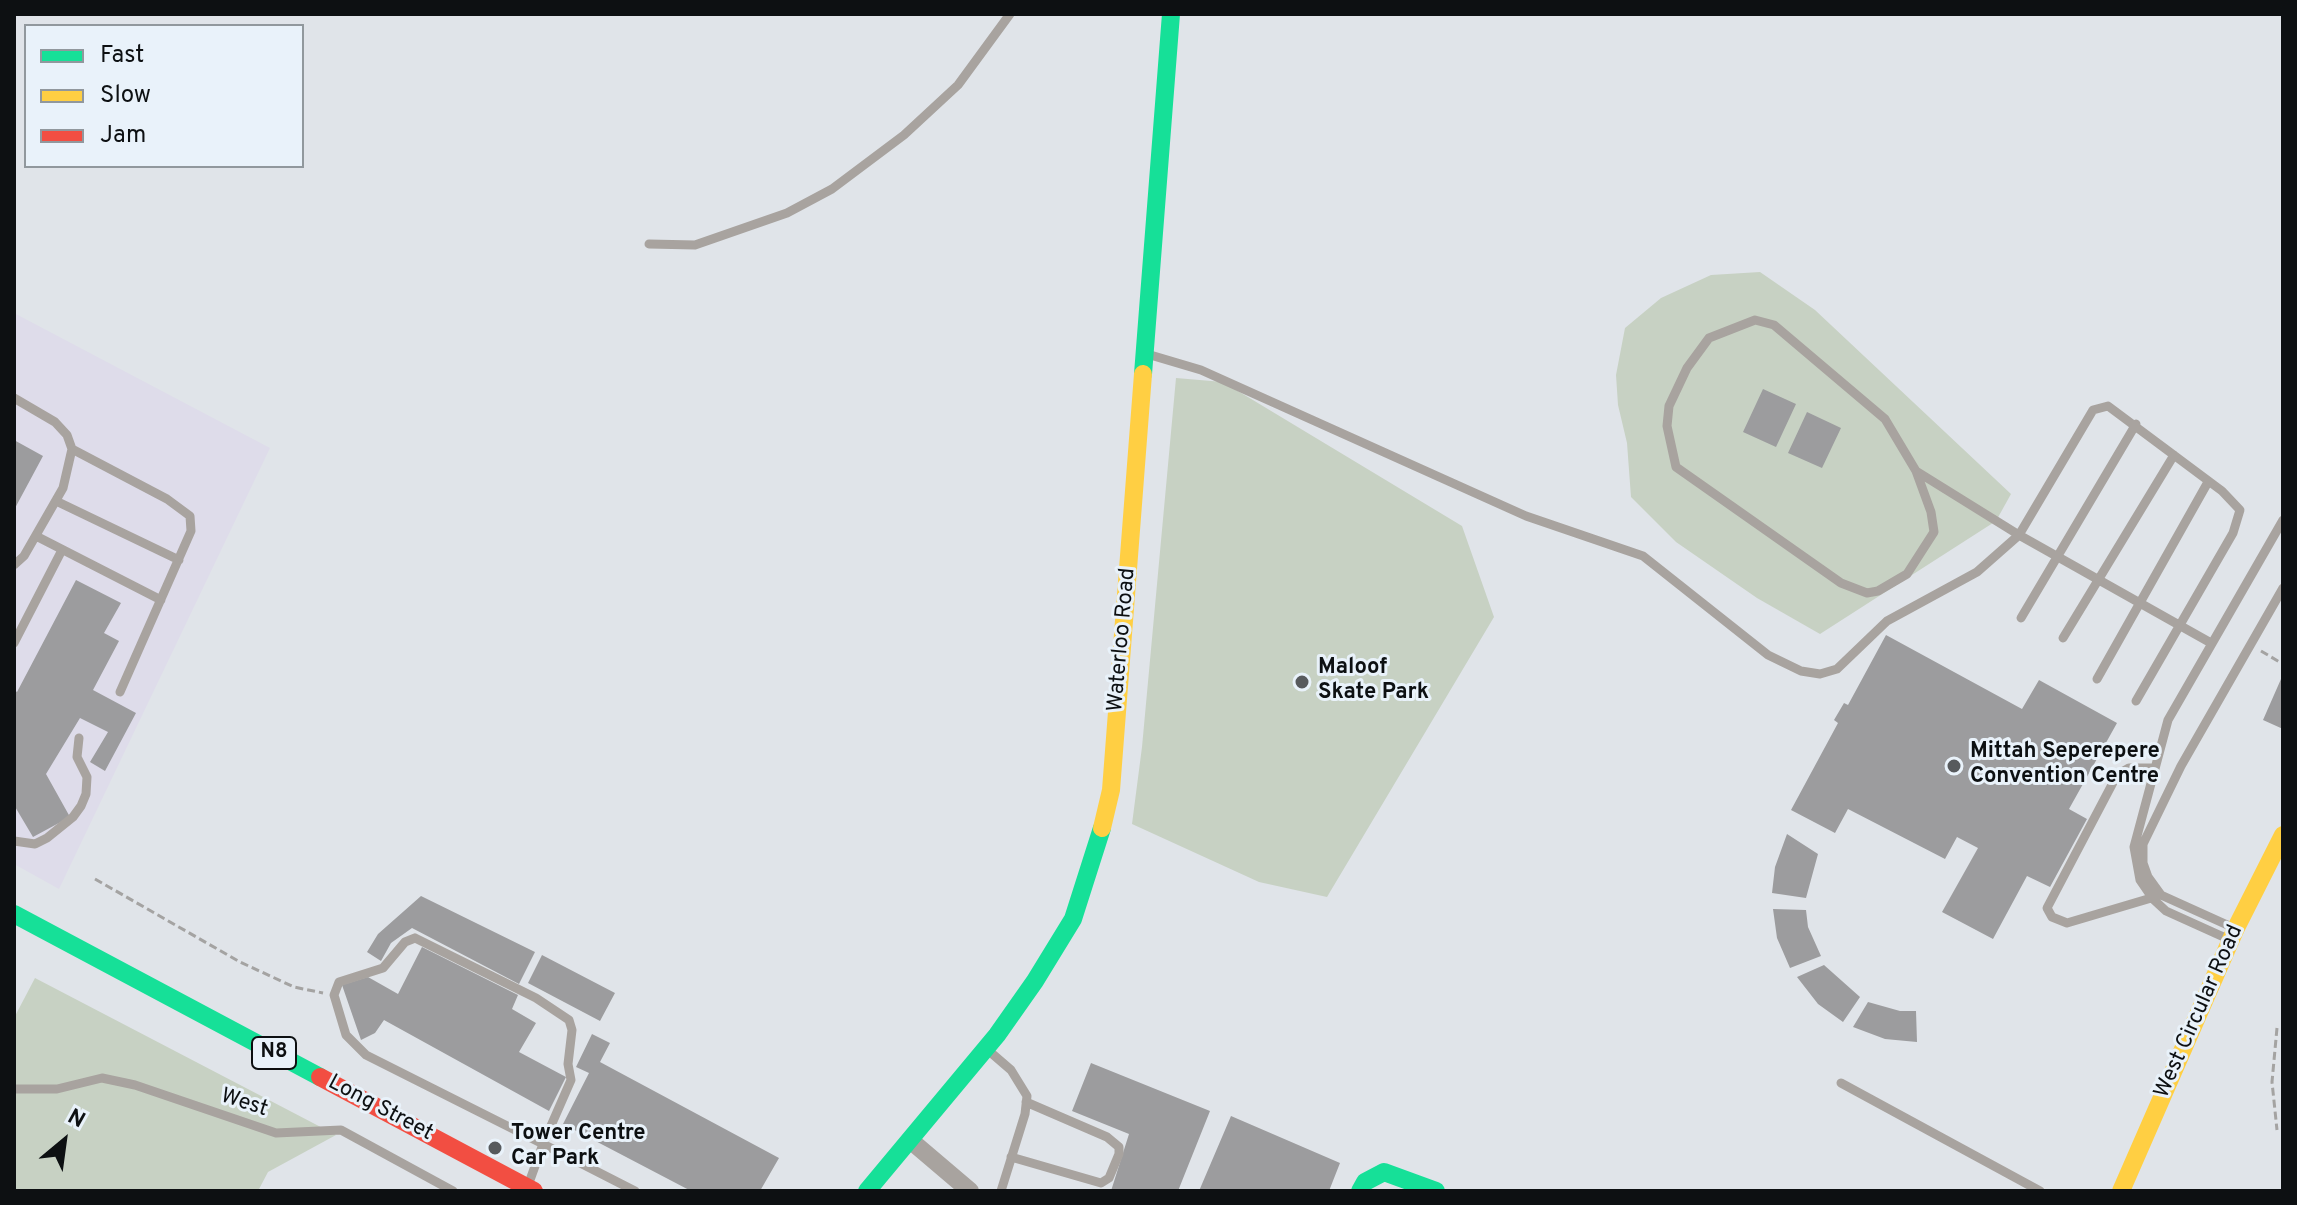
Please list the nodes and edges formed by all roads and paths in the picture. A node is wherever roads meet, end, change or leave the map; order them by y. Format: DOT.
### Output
graph roads {
  1 [pos="1010,14"];
  2 [pos="1171,14"];
  3 [pos="649,244"];
  4 [pos="1147,354"];
  5 [pos="14,398"];
  6 [pos="2136,424"];
  7 [pos="72,449"];
  8 [pos="2174,455"];
  9 [pos="1916,471"];
  10 [pos="2208,482"];
  11 [pos="56,501"];
  12 [pos="2283,520"];
  13 [pos="2019,535"];
  14 [pos="36,536"];
  15 [pos="62,550"];
  16 [pos="2058,556"];
  17 [pos="179,560"];
  18 [pos="14,565"];
  19 [pos="2100,580"];
  20 [pos="2283,588"];
  21 [pos="161,600"];
  22 [pos="2140,603"];
  23 [pos="2021,618"];
  24 [pos="2180,625"];
  25 [pos="2063,638"];
  26 [pos="14,643"];
  27 [pos="2211,643"];
  28 [pos="2251,646"];
  29 [pos="2283,664"];
  30 [pos="2097,679"];
  31 [pos="120,692"];
  32 [pos="2136,701"];
  33 [pos="79,738"];
  34 [pos="2154,768"];
  35 [pos="2283,835"];
  36 [pos="14,841"];
  37 [pos="95,879"];
  38 [pos="2157,897"];
  39 [pos="14,914"];
  40 [pos="2234,934"];
  41 [pos="334,995"];
  42 [pos="2277,1028"];
  43 [pos="986,1048"];
  44 [pos="1841,1083"];
  45 [pos="14,1089"];
  46 [pos="1026,1102"];
  47 [pos="333,1110"];
  48 [pos="2277,1130"];
  49 [pos="910,1140"];
  50 [pos="543,1144"];
  51 [pos="1011,1157"];
  52 [pos="471,1184"];
  53 [pos="529,1190"];
  54 [pos="453,1191"];
  55 [pos="635,1191"];
  56 [pos="867,1191"];
  57 [pos="970,1191"];
  58 [pos="1001,1191"];
  59 [pos="1360,1191"];
  60 [pos="1436,1191"];
  61 [pos="2040,1191"];
  62 [pos="2121,1191"];
  1 -- 3 [label="lane"];
  2 -- 4 [label="main road, Waterloo Road"];
  4 -- 13 [label="lane"];
  4 -- 43 [label="main road, Waterloo Road"];
  5 -- 7 [label="lane"];
  6 -- 8 [label="lane"];
  6 -- 13 [label="lane"];
  6 -- 16 [label="lane"];
  7 -- 11 [label="lane"];
  7 -- 17 [label="lane"];
  8 -- 10 [label="lane"];
  8 -- 19 [label="lane"];
  9 -- 9 [label="lane"];
  9 -- 13 [label="lane"];
  10 -- 22 [label="lane"];
  10 -- 24 [label="lane"];
  11 -- 14 [label="lane"];
  11 -- 17 [label="lane"];
  12 -- 27 [label="lane"];
  13 -- 16 [label="lane"];
  14 -- 15 [label="lane"];
  14 -- 18 [label="lane"];
  15 -- 21 [label="lane"];
  15 -- 26 [label="lane"];
  16 -- 19 [label="lane"];
  16 -- 23 [label="lane"];
  17 -- 21 [label="lane"];
  19 -- 22 [label="lane"];
  19 -- 25 [label="lane"];
  20 -- 28 [label="lane"];
  21 -- 31 [label="lane"];
  22 -- 24 [label="lane"];
  22 -- 30 [label="lane"];
  24 -- 27 [label="lane"];
  24 -- 32 [label="lane"];
  27 -- 34 [label="lane"];
  28 -- 29 [label="path"];
  28 -- 38 [label="lane"];
  33 -- 36 [label="lane"];
  34 -- 38 [label="lane"];
  34 -- 38 [label="lane"];
  35 -- 40 [label="main road, West Circular Road"];
  37 -- 41 [label="path"];
  38 -- 40 [label="lane"];
  39 -- 53 [label="main road, Long Street / N8"];
  40 -- 62 [label="main road, West Circular Road"];
  41 -- 50 [label="lane"];
  41 -- 50 [label="lane"];
  42 -- 48 [label="path"];
  43 -- 46 [label="lane"];
  43 -- 49 [label="main road, Waterloo Road"];
  44 -- 61 [label="lane"];
  45 -- 54 [label="lane, West"];
  46 -- 51 [label="lane"];
  46 -- 51 [label="lane"];
  47 -- 52 [label="main road, Long Street"];
  49 -- 56 [label="main road, Waterloo Road"];
  49 -- 57 [label="street"];
  50 -- 53 [label="lane"];
  50 -- 55 [label="lane"];
  51 -- 58 [label="lane"];
  59 -- 60 [label="main road"];
}
